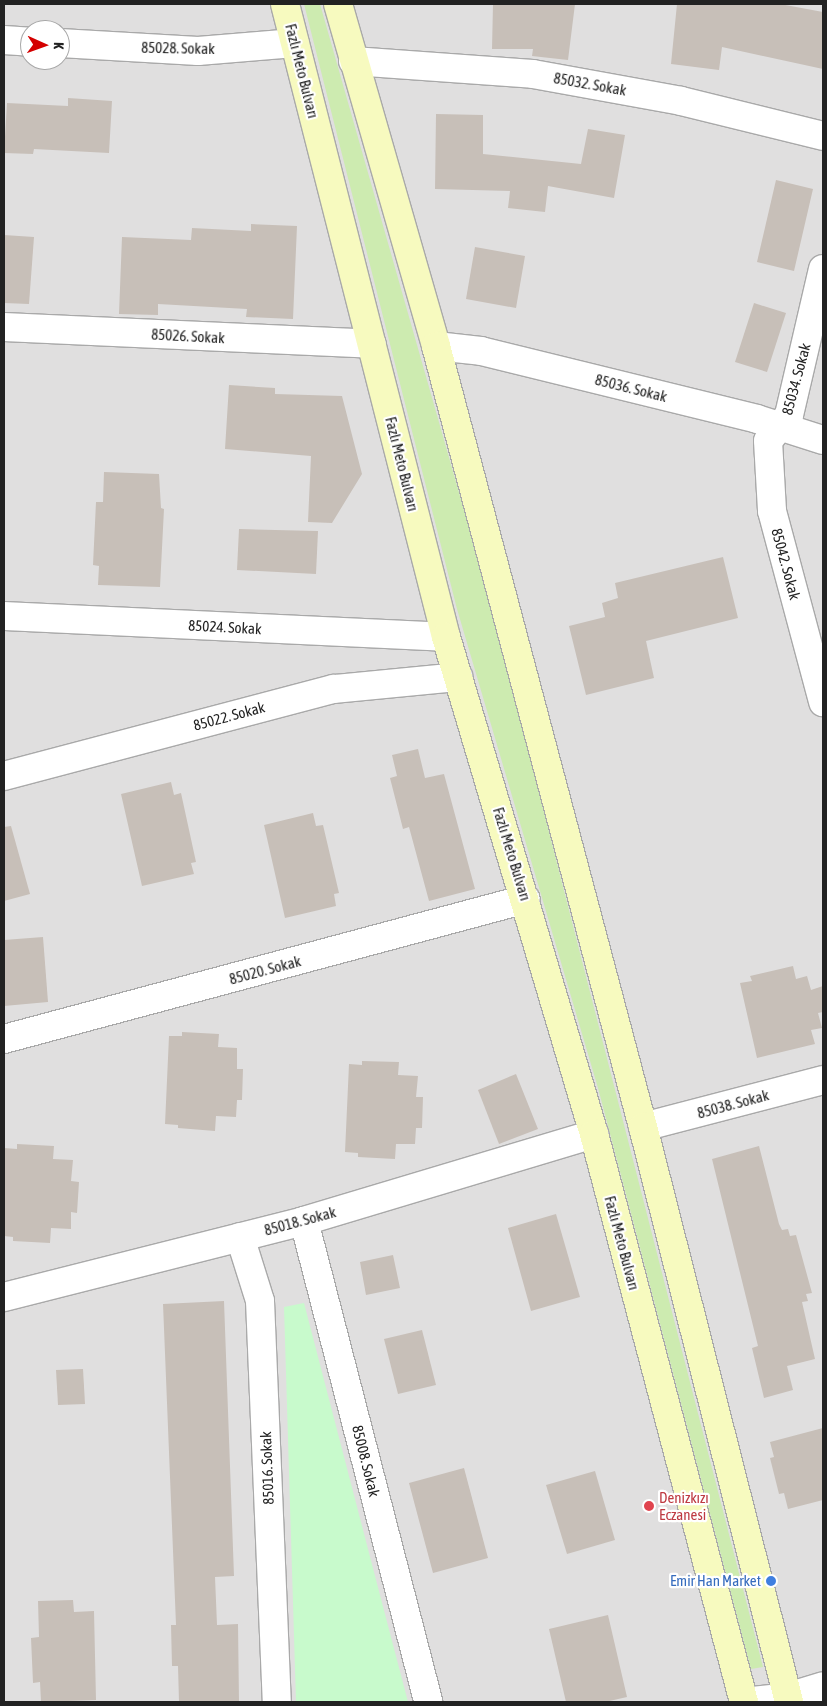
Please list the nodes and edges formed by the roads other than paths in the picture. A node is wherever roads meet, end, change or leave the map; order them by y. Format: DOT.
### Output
graph roads {
  1 [pos="285,4"];
  2 [pos="338,4"];
  3 [pos="4,40"];
  4 [pos="20,41"];
  5 [pos="295,43"];
  6 [pos="70,44"];
  7 [pos="353,62"];
  8 [pos="823,136"];
  9 [pos="823,269"];
  10 [pos="4,327"];
  11 [pos="372,344"];
  12 [pos="436,346"];
  13 [pos="780,428"];
  14 [pos="823,440"];
  15 [pos="4,616"];
  16 [pos="446,638"];
  17 [pos="458,677"];
  18 [pos="823,702"];
  19 [pos="4,776"];
  20 [pos="526,900"];
  21 [pos="4,1039"];
  22 [pos="823,1080"];
  23 [pos="643,1127"];
  24 [pos="594,1134"];
  25 [pos="304,1221"];
  26 [pos="240,1237"];
  27 [pos="4,1298"];
  28 [pos="823,1686"];
  29 [pos="788,1699"];
  30 [pos="277,1702"];
  31 [pos="428,1702"];
  32 [pos="743,1702"];
  1 -- 5 [label="main road, Fazlı Meto Bulvarı"];
  2 -- 7 [label="main road"];
  3 -- 4 [label="street"];
  5 -- 6 [label="street, 85028. Sokak"];
  5 -- 11 [label="main road, Fazlı Meto Bulvarı"];
  7 -- 8 [label="street, 85032. Sokak"];
  7 -- 12 [label="main road"];
  9 -- 13 [label="street, 85034. Sokak"];
  10 -- 11 [label="street, 85026. Sokak"];
  11 -- 16 [label="main road, Fazlı Meto Bulvarı"];
  12 -- 13 [label="street, 85036. Sokak"];
  12 -- 23 [label="main road"];
  13 -- 14 [label="street, 85036. Sokak"];
  13 -- 18 [label="street, 85042. Sokak"];
  15 -- 16 [label="street, 85024. Sokak"];
  16 -- 17 [label="main road, Fazlı Meto Bulvarı"];
  17 -- 19 [label="street, 85022. Sokak"];
  17 -- 20 [label="main road, Fazlı Meto Bulvarı"];
  20 -- 21 [label="street, 85020. Sokak"];
  20 -- 24 [label="main road, Fazlı Meto Bulvarı"];
  22 -- 23 [label="street, 85038. Sokak"];
  23 -- 29 [label="main road"];
  24 -- 25 [label="street, 85018. Sokak"];
  24 -- 32 [label="main road, Fazlı Meto Bulvarı"];
  25 -- 26 [label="street, 85018. Sokak"];
  25 -- 31 [label="street, 85008. Sokak"];
  26 -- 27 [label="street, 85018. Sokak"];
  26 -- 30 [label="street, 85016. Sokak"];
  28 -- 29 [label="street"];
  29 -- 32 [label="street"];
}
